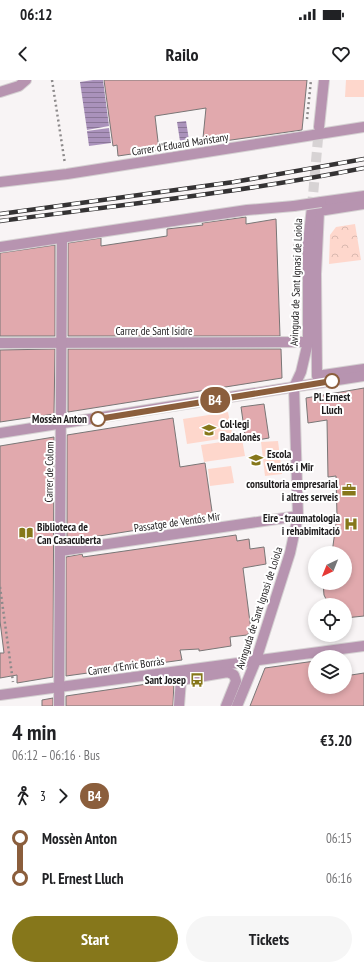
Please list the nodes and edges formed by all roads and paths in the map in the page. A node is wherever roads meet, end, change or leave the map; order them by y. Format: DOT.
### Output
graph roads {
  1 [pos="26,80"];
  2 [pos="52,80"];
  3 [pos="311,80"];
  4 [pos="324,80"];
  5 [pos="0,92"];
  6 [pos="319,126"];
  7 [pos="306,127"];
  8 [pos="364,127"];
  9 [pos="67,174"];
  10 [pos="0,182"];
  11 [pos="364,196"];
  12 [pos="364,204"];
  13 [pos="316,205"];
  14 [pos="296,210"];
  15 [pos="62,238"];
  16 [pos="0,247"];
  17 [pos="290,335"];
  18 [pos="308,342"];
  19 [pos="0,343"];
  20 [pos="62,343"];
  21 [pos="364,368"];
  22 [pos="364,376"];
  23 [pos="294,387"];
  24 [pos="61,425"];
  25 [pos="0,433"];
  26 [pos="298,516"];
  27 [pos="60,552"];
  28 [pos="0,587"];
  29 [pos="364,646"];
  30 [pos="256,660"];
  31 [pos="59,687"];
  32 [pos="14,693"];
  33 [pos="0,695"];
  34 [pos="59,706"];
  35 [pos="179,706"];
  36 [pos="226,706"];
  37 [pos="238,706"];
  1 -- 5 [label="street"];
  2 -- 9 [label="path"];
  3 -- 7 [label="path"];
  4 -- 6 [label="street"];
  8 -- 9 [label="street, Carrer d'Eduard Maristany"];
  9 -- 10 [label="street, Carrer d'Eduard Maristany"];
  11 -- 13 [label="street"];
  12 -- 21 [label="street"];
  13 -- 14 [label="street, bridge"];
  13 -- 18 [label="street, Avinguda de Sant Ignasi de Loiola"];
  14 -- 15 [label="street"];
  14 -- 17 [label="path"];
  15 -- 16 [label="street"];
  15 -- 20 [label="street, Carrer de Colom"];
  18 -- 20 [label="street, Carrer de Sant Isidre"];
  18 -- 23 [label="street, Avinguda de Sant Ignasi de Loiola"];
  19 -- 20 [label="street, Carrer de Sant Isidre"];
  20 -- 24 [label="street, Carrer de Colom"];
  22 -- 23 [label="street"];
  23 -- 24 [label="street"];
  23 -- 26 [label="street, Avinguda de Sant Ignasi de Loiola"];
  24 -- 25 [label="street"];
  24 -- 27 [label="street, Carrer de Colom"];
  26 -- 27 [label="street, Passatge de Ventós Mir"];
  26 -- 30 [label="street, Avinguda de Sant Ignasi de Loiola"];
  27 -- 31 [label="street, Carrer de Colom"];
  28 -- 32 [label="path"];
  29 -- 30 [label="street, Carrer d'Enric Borràs"];
  30 -- 31 [label="street, Carrer d'Enric Borràs"];
  30 -- 37 [label="street, Avinguda de Sant Ignasi de Loiola"];
  31 -- 32 [label="street, Carrer d'Enric Borràs"];
  31 -- 34 [label="street, Carrer de Colom"];
  32 -- 33 [label="street, Carrer d'Enric Borràs"];
  35 -- 36 [label="street"];
}
